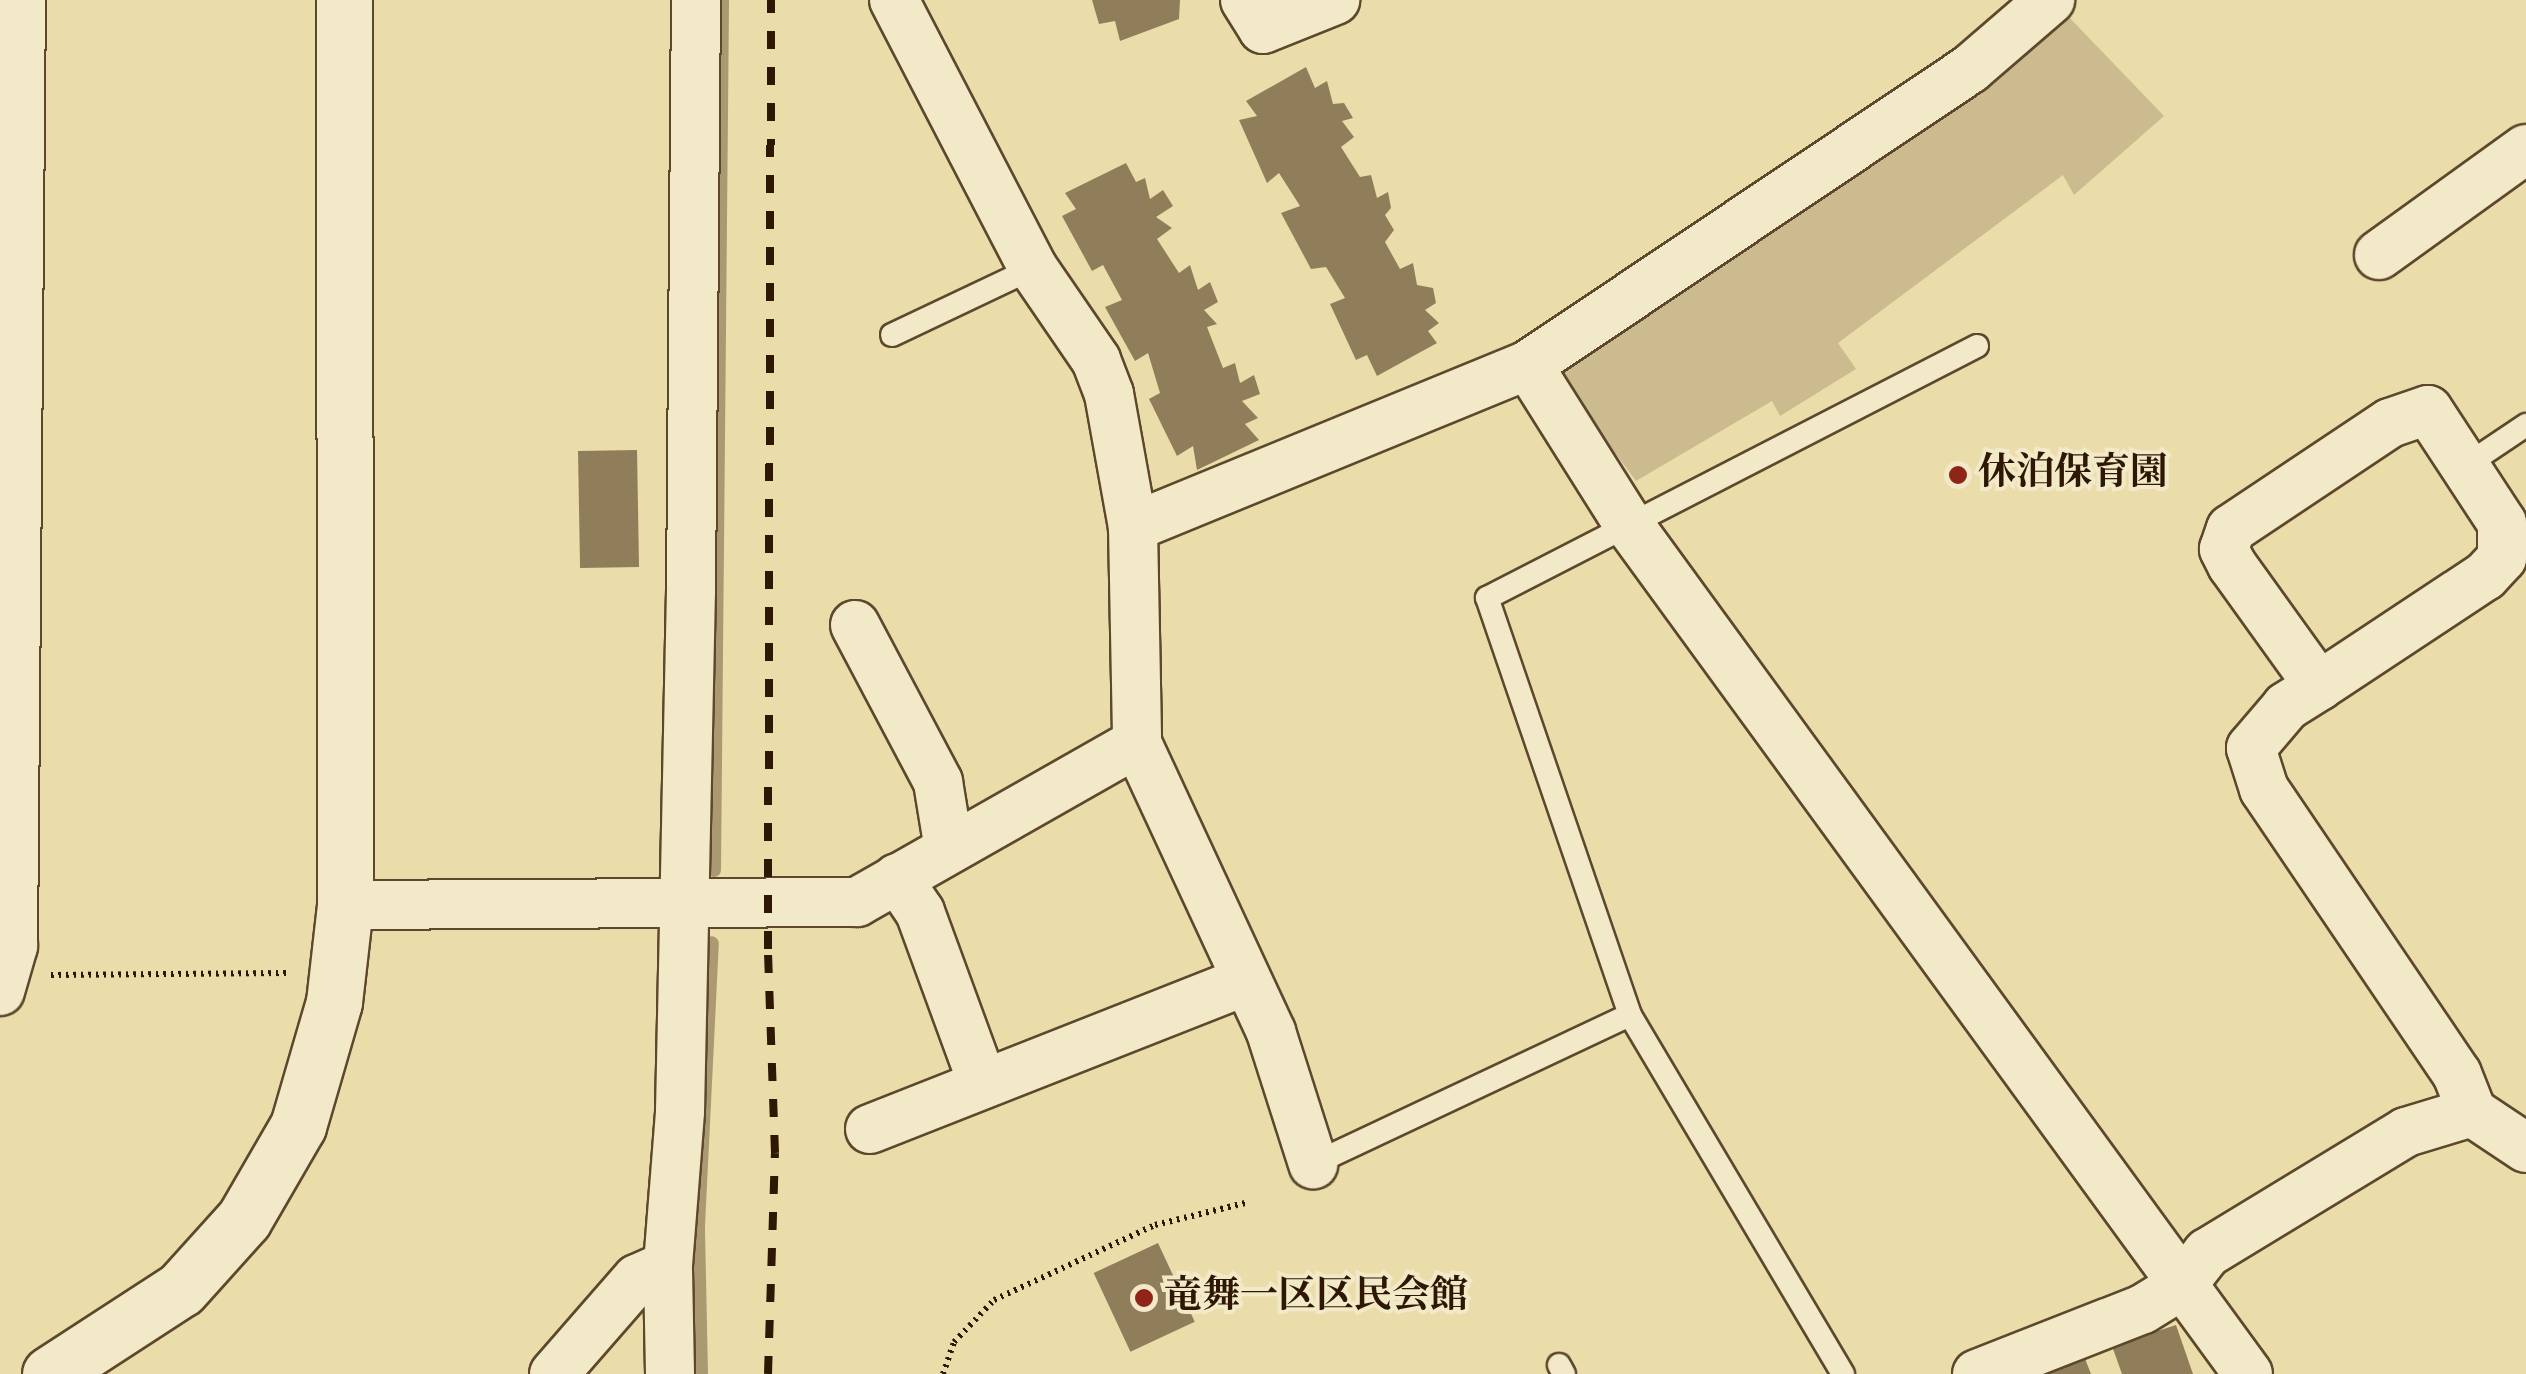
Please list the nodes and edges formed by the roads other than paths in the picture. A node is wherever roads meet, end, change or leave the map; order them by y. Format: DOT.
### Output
graph roads {
  1 [pos="21,0"];
  2 [pos="344,0"];
  3 [pos="696,0"];
  4 [pos="894,0"];
  5 [pos="1245,0"];
  6 [pos="1335,0"];
  7 [pos="2050,0"];
  8 [pos="2526,148"];
  9 [pos="2379,255"];
  10 [pos="1033,268"];
  11 [pos="892,336"];
  12 [pos="1977,346"];
  13 [pos="1528,364"];
  14 [pos="2526,425"];
  15 [pos="7,452"];
  16 [pos="2468,464"];
  17 [pos="1627,522"];
  18 [pos="1133,527"];
  19 [pos="2514,542"];
  20 [pos="856,626"];
  21 [pos="2319,686"];
  22 [pos="1136,742"];
  23 [pos="950,849"];
  24 [pos="898,878"];
  25 [pos="345,905"];
  26 [pos="683,905"];
  27 [pos="5,982"];
  28 [pos="1246,982"];
  29 [pos="1630,1015"];
  30 [pos="983,1084"];
  31 [pos="2472,1112"];
  32 [pos="870,1129"];
  33 [pos="2526,1148"];
  34 [pos="1313,1164"];
  35 [pos="668,1265"];
  36 [pos="2182,1285"];
  37 [pos="50,1374"];
  38 [pos="554,1374"];
  39 [pos="670,1374"];
  40 [pos="1843,1374"];
  41 [pos="1980,1374"];
  42 [pos="2248,1374"];
  1 -- 15 [label="street"];
  2 -- 25 [label="street"];
  3 -- 26 [label="street"];
  4 -- 10 [label="street"];
  5 -- 6 [label="street"];
  7 -- 13 [label="street"];
  8 -- 9 [label="street"];
  10 -- 11 [label="lane"];
  10 -- 18 [label="street"];
  12 -- 17 [label="lane"];
  13 -- 17 [label="street"];
  13 -- 18 [label="street"];
  14 -- 16 [label="lane"];
  15 -- 27 [label="street"];
  16 -- 19 [label="street"];
  16 -- 21 [label="street"];
  17 -- 29 [label="lane"];
  17 -- 36 [label="street"];
  18 -- 22 [label="street"];
  19 -- 21 [label="street"];
  20 -- 23 [label="street"];
  21 -- 31 [label="street"];
  22 -- 23 [label="street"];
  22 -- 28 [label="street"];
  23 -- 24 [label="street"];
  24 -- 26 [label="street"];
  24 -- 30 [label="street"];
  25 -- 26 [label="street"];
  25 -- 37 [label="street"];
  26 -- 35 [label="street"];
  28 -- 30 [label="street"];
  28 -- 34 [label="street"];
  29 -- 34 [label="lane"];
  29 -- 40 [label="lane"];
  30 -- 32 [label="street"];
  31 -- 33 [label="street"];
  31 -- 36 [label="street"];
  35 -- 38 [label="street"];
  35 -- 39 [label="street"];
  36 -- 41 [label="street"];
  36 -- 42 [label="street"];
}
